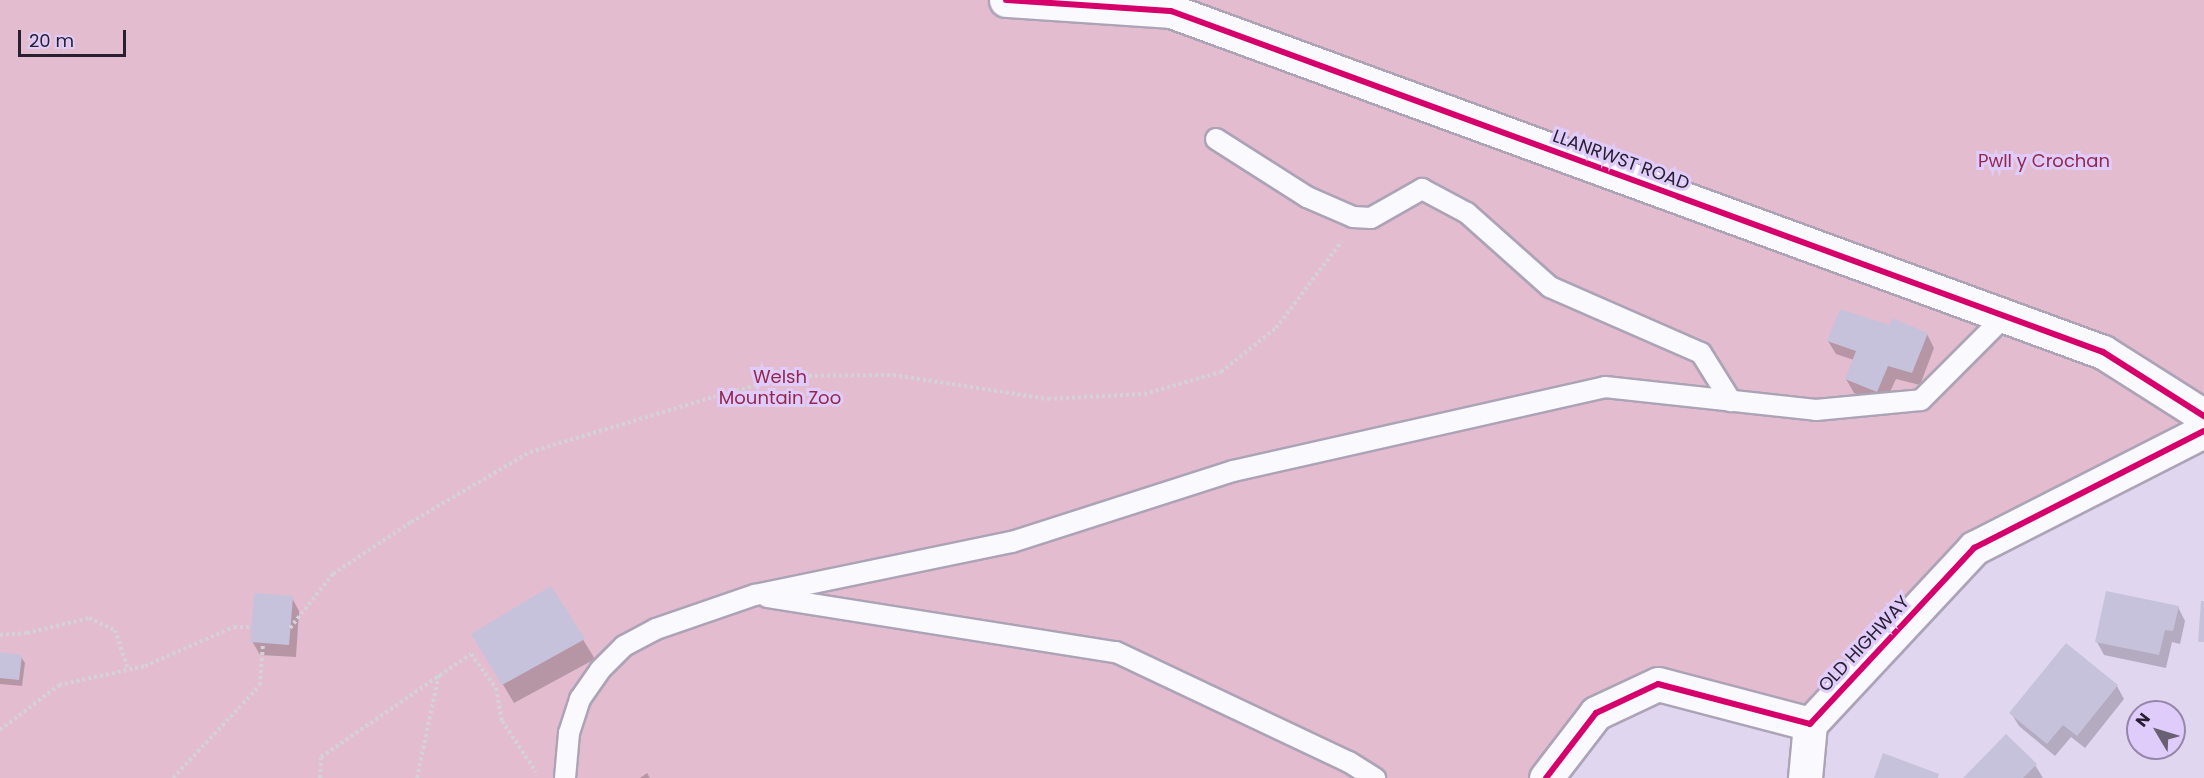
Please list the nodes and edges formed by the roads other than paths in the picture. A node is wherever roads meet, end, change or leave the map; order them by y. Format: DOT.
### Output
graph roads {
  1 [pos="1006,0"];
  2 [pos="1216,139"];
  3 [pos="2005,316"];
  4 [pos="1731,401"];
  5 [pos="2204,416"];
  6 [pos="2204,431"];
  7 [pos="755,595"];
  8 [pos="1810,724"];
  9 [pos="565,778"];
  10 [pos="1375,778"];
  11 [pos="1546,778"];
  12 [pos="1805,778"];
  1 -- 3 [label="street, LLANRWST ROAD"];
  2 -- 4 [label="lane"];
  3 -- 4 [label="lane"];
  3 -- 5 [label="street, LLANRWST ROAD"];
  4 -- 7 [label="lane"];
  6 -- 8 [label="street, OLD HIGHWAY"];
  7 -- 9 [label="lane"];
  7 -- 10 [label="lane"];
  8 -- 11 [label="street"];
  8 -- 12 [label="street"];
}
